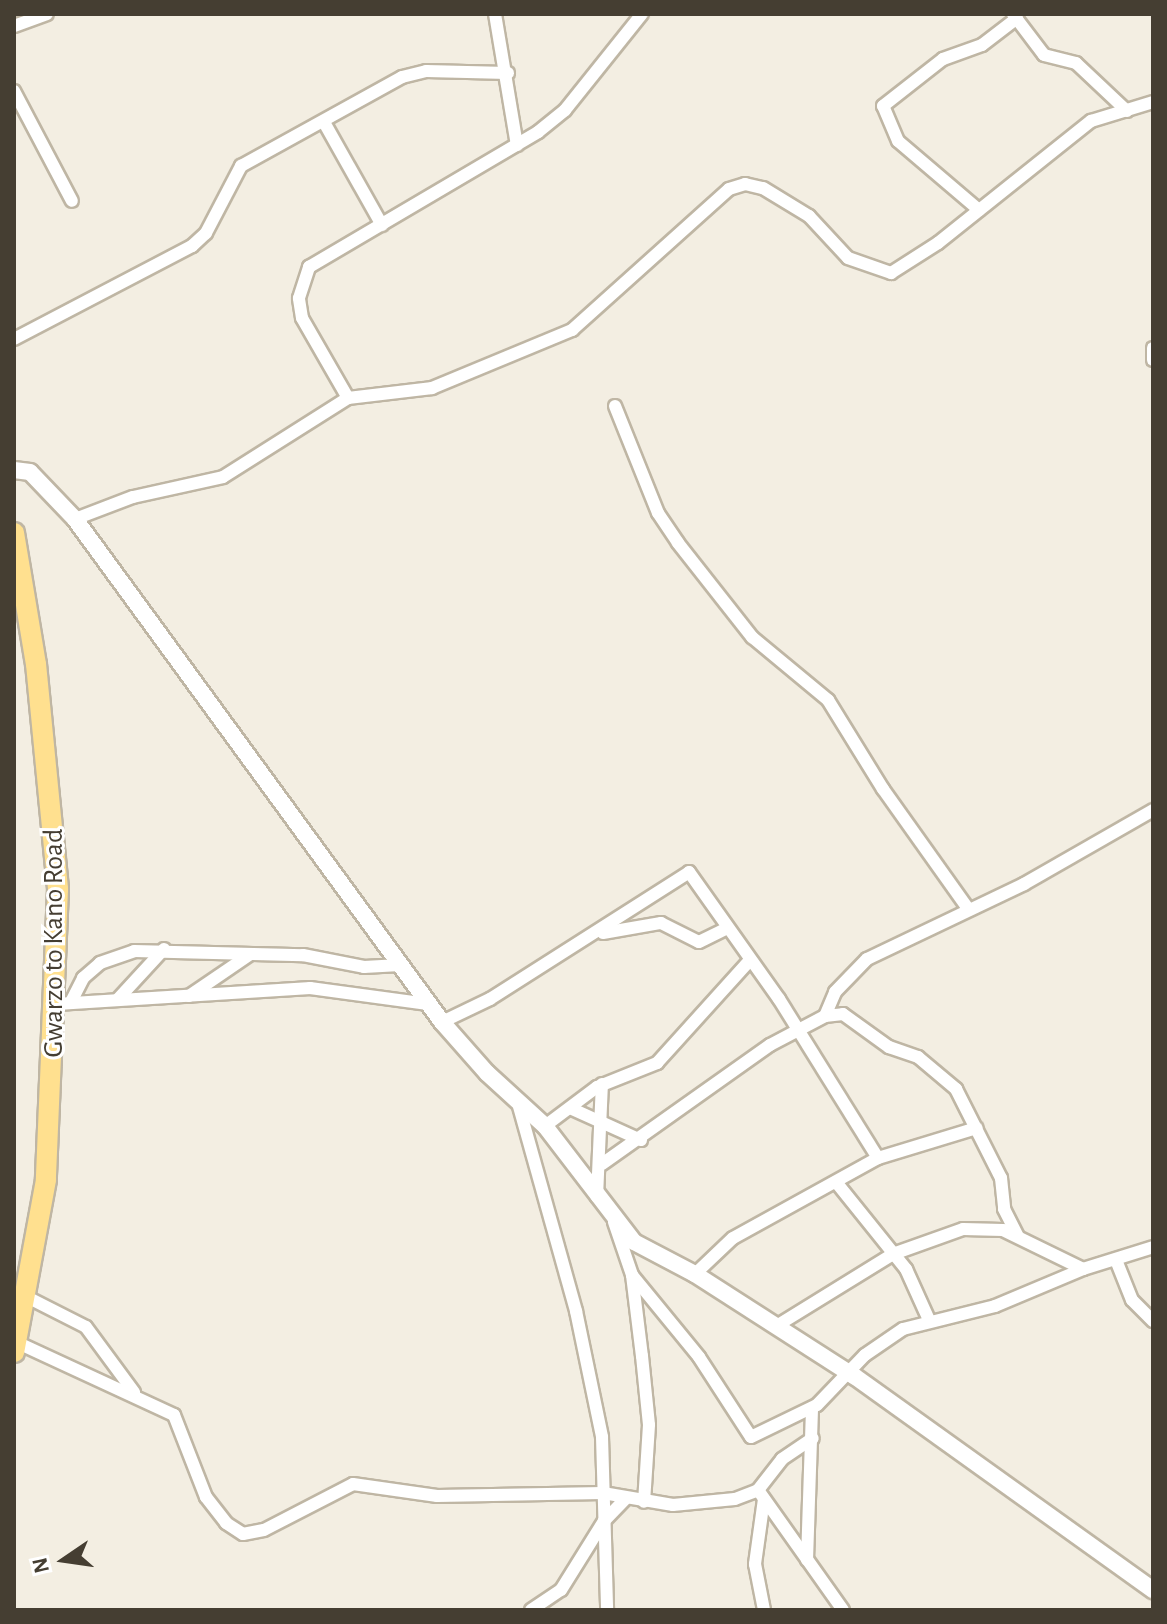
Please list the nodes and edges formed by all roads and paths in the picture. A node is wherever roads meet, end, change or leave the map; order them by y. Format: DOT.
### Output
graph roads {
  1 [pos="47,14"];
  2 [pos="495,14"];
  3 [pos="642,14"];
  4 [pos="1015,16"];
  5 [pos="14,26"];
  6 [pos="508,73"];
  7 [pos="14,91"];
  8 [pos="1151,107"];
  9 [pos="1127,111"];
  10 [pos="325,124"];
  11 [pos="517,145"];
  12 [pos="72,201"];
  13 [pos="979,210"];
  14 [pos="382,225"];
  15 [pos="14,339"];
  16 [pos="1153,348"];
  17 [pos="1153,360"];
  18 [pos="348,398"];
  19 [pos="615,406"];
  20 [pos="14,470"];
  21 [pos="75,519"];
  22 [pos="14,534"];
  23 [pos="1153,810"];
  24 [pos="969,910"];
  25 [pos="728,928"];
  26 [pos="592,936"];
  27 [pos="164,949"];
  28 [pos="249,955"];
  29 [pos="750,960"];
  30 [pos="400,965"];
  31 [pos="189,996"];
  32 [pos="118,999"];
  33 [pos="64,1002"];
  34 [pos="428,1004"];
  35 [pos="825,1016"];
  36 [pos="442,1022"];
  37 [pos="798,1030"];
  38 [pos="602,1084"];
  39 [pos="518,1103"];
  40 [pos="570,1108"];
  41 [pos="602,1122"];
  42 [pos="545,1126"];
  43 [pos="977,1128"];
  44 [pos="641,1140"];
  45 [pos="878,1158"];
  46 [pos="602,1164"];
  47 [pos="836,1182"];
  48 [pos="597,1197"];
  49 [pos="612,1217"];
  50 [pos="1018,1237"];
  51 [pos="1153,1247"];
  52 [pos="1040,1252"];
  53 [pos="893,1254"];
  54 [pos="1116,1260"];
  55 [pos="1083,1269"];
  56 [pos="695,1274"];
  57 [pos="632,1275"];
  58 [pos="1054,1280"];
  59 [pos="25,1296"];
  60 [pos="929,1320"];
  61 [pos="1153,1321"];
  62 [pos="778,1325"];
  63 [pos="15,1347"];
  64 [pos="849,1372"];
  65 [pos="134,1392"];
  66 [pos="812,1408"];
  67 [pos="813,1438"];
  68 [pos="603,1493"];
  69 [pos="761,1495"];
  70 [pos="626,1498"];
  71 [pos="644,1502"];
  72 [pos="604,1521"];
  73 [pos="807,1560"];
  74 [pos="1153,1590"];
  75 [pos="531,1610"];
  76 [pos="607,1610"];
  77 [pos="764,1610"];
  78 [pos="843,1610"];
  1 -- 5 [label="street"];
  2 -- 6 [label="street"];
  3 -- 11 [label="street"];
  4 -- 9 [label="street"];
  4 -- 13 [label="street"];
  6 -- 10 [label="street"];
  6 -- 11 [label="street"];
  7 -- 12 [label="street"];
  8 -- 9 [label="street"];
  9 -- 13 [label="street"];
  10 -- 14 [label="street"];
  10 -- 15 [label="street"];
  11 -- 14 [label="street"];
  13 -- 18 [label="street"];
  14 -- 18 [label="street"];
  16 -- 17 [label="street"];
  18 -- 21 [label="street"];
  19 -- 24 [label="street"];
  20 -- 21 [label="street"];
  21 -- 30 [label="street"];
  22 -- 33 [label="main road, Gwarzo to Kano Road"];
  23 -- 24 [label="street"];
  24 -- 35 [label="street"];
  25 -- 26 [label="street"];
  25 -- 26 [label="street"];
  25 -- 29 [label="street"];
  26 -- 36 [label="street"];
  27 -- 28 [label="street"];
  27 -- 32 [label="street"];
  27 -- 33 [label="street"];
  28 -- 30 [label="street"];
  28 -- 31 [label="street"];
  29 -- 37 [label="street"];
  29 -- 38 [label="street"];
  30 -- 34 [label="street"];
  31 -- 32 [label="street"];
  31 -- 34 [label="street"];
  32 -- 33 [label="street"];
  33 -- 59 [label="main road, Gwarzo to Kano Road"];
  34 -- 36 [label="street"];
  35 -- 37 [label="street"];
  35 -- 43 [label="street"];
  36 -- 39 [label="street"];
  37 -- 44 [label="street"];
  37 -- 45 [label="street"];
  38 -- 40 [label="street"];
  38 -- 41 [label="street"];
  39 -- 42 [label="street"];
  39 -- 68 [label="street"];
  40 -- 41 [label="street"];
  40 -- 42 [label="street"];
  41 -- 44 [label="street"];
  41 -- 46 [label="street"];
  42 -- 48 [label="street"];
  43 -- 45 [label="street"];
  43 -- 50 [label="street"];
  44 -- 46 [label="street"];
  45 -- 47 [label="street"];
  46 -- 48 [label="street"];
  47 -- 53 [label="street"];
  47 -- 56 [label="street"];
  48 -- 49 [label="street"];
  49 -- 56 [label="street"];
  49 -- 57 [label="street"];
  50 -- 52 [label="street"];
  50 -- 53 [label="street"];
  51 -- 54 [label="street"];
  52 -- 55 [label="street"];
  52 -- 58 [label="street"];
  53 -- 60 [label="street"];
  53 -- 62 [label="street"];
  54 -- 55 [label="street"];
  54 -- 61 [label="street"];
  55 -- 58 [label="street"];
  56 -- 62 [label="street"];
  57 -- 66 [label="street"];
  57 -- 71 [label="street"];
  58 -- 60 [label="street"];
  59 -- 63 [label="main road, Gwarzo to Kano Road"];
  59 -- 65 [label="street"];
  60 -- 64 [label="street"];
  62 -- 64 [label="street"];
  63 -- 65 [label="street"];
  64 -- 66 [label="street"];
  64 -- 74 [label="street"];
  65 -- 68 [label="street"];
  66 -- 67 [label="street"];
  67 -- 69 [label="street"];
  67 -- 73 [label="street"];
  68 -- 70 [label="street"];
  68 -- 72 [label="street"];
  69 -- 71 [label="street"];
  69 -- 73 [label="street"];
  69 -- 77 [label="street"];
  70 -- 71 [label="street"];
  70 -- 72 [label="street"];
  72 -- 75 [label="street"];
  72 -- 76 [label="street"];
  73 -- 78 [label="street"];
}
